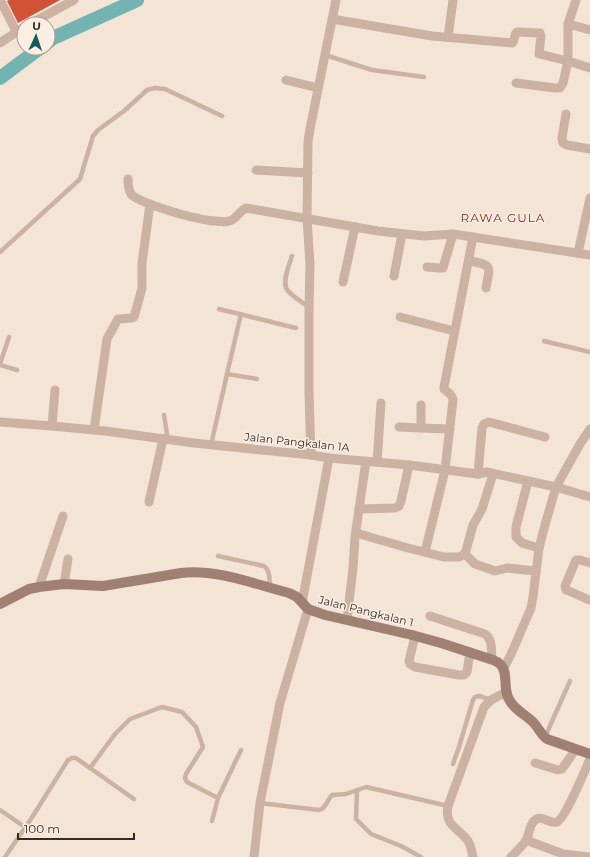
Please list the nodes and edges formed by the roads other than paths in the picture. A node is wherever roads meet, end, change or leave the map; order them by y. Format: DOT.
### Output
graph roads {
  1 [pos="0,0"];
  2 [pos="74,0"];
  3 [pos="336,0"];
  4 [pos="452,0"];
  5 [pos="576,0"];
  6 [pos="45,16"];
  7 [pos="332,19"];
  8 [pos="16,23"];
  9 [pos="568,24"];
  10 [pos="590,30"];
  11 [pos="16,32"];
  12 [pos="448,37"];
  13 [pos="0,43"];
  14 [pos="325,55"];
  15 [pos="568,61"];
  16 [pos="590,68"];
  17 [pos="424,78"];
  18 [pos="286,80"];
  19 [pos="516,83"];
  20 [pos="318,88"];
  21 [pos="566,114"];
  22 [pos="222,116"];
  23 [pos="590,149"];
  24 [pos="256,170"];
  25 [pos="308,173"];
  26 [pos="128,179"];
  27 [pos="590,198"];
  28 [pos="150,204"];
  29 [pos="307,218"];
  30 [pos="355,227"];
  31 [pos="402,234"];
  32 [pos="452,234"];
  33 [pos="473,237"];
  34 [pos="0,252"];
  35 [pos="578,253"];
  36 [pos="590,255"];
  37 [pos="292,256"];
  38 [pos="470,261"];
  39 [pos="427,267"];
  40 [pos="394,276"];
  41 [pos="343,282"];
  42 [pos="486,288"];
  43 [pos="309,307"];
  44 [pos="219,309"];
  45 [pos="241,314"];
  46 [pos="400,317"];
  47 [pos="296,328"];
  48 [pos="454,330"];
  49 [pos="9,337"];
  50 [pos="544,341"];
  51 [pos="590,352"];
  52 [pos="0,365"];
  53 [pos="17,370"];
  54 [pos="227,374"];
  55 [pos="257,379"];
  56 [pos="55,390"];
  57 [pos="381,403"];
  58 [pos="421,405"];
  59 [pos="164,415"];
  60 [pos="0,422"];
  61 [pos="52,426"];
  62 [pos="399,427"];
  63 [pos="422,428"];
  64 [pos="450,429"];
  65 [pos="590,429"];
  66 [pos="94,430"];
  67 [pos="545,437"];
  68 [pos="166,439"];
  69 [pos="211,445"];
  70 [pos="311,455"];
  71 [pos="329,458"];
  72 [pos="366,461"];
  73 [pos="377,462"];
  74 [pos="409,465"];
  75 [pos="445,470"];
  76 [pos="478,474"];
  77 [pos="493,474"];
  78 [pos="528,481"];
  79 [pos="556,487"];
  80 [pos="590,497"];
  81 [pos="149,502"];
  82 [pos="359,509"];
  83 [pos="62,516"];
  84 [pos="356,533"];
  85 [pos="539,548"];
  86 [pos="425,552"];
  87 [pos="464,554"];
  88 [pos="218,556"];
  89 [pos="68,559"];
  90 [pos="590,563"];
  91 [pos="536,571"];
  92 [pos="64,584"];
  93 [pos="39,587"];
  94 [pos="270,588"];
  95 [pos="589,600"];
  96 [pos="0,604"];
  97 [pos="305,606"];
  98 [pos="430,616"];
  99 [pos="347,620"];
  100 [pos="415,636"];
  101 [pos="470,652"];
  102 [pos="492,659"];
  103 [pos="504,668"];
  104 [pos="570,681"];
  105 [pos="506,692"];
  106 [pos="491,700"];
  107 [pos="544,737"];
  108 [pos="576,749"];
  109 [pos="242,750"];
  110 [pos="590,754"];
  111 [pos="590,759"];
  112 [pos="535,763"];
  113 [pos="453,764"];
  114 [pos="90,768"];
  115 [pos="357,790"];
  116 [pos="218,798"];
  117 [pos="134,799"];
  118 [pos="260,803"];
  119 [pos="448,806"];
  120 [pos="0,810"];
  121 [pos="212,821"];
  122 [pos="25,827"];
  123 [pos="526,840"];
  124 [pos="5,857"];
  125 [pos="254,857"];
  126 [pos="421,857"];
  127 [pos="473,857"];
  128 [pos="511,857"];
  129 [pos="590,857"];
  1 -- 8 [label="street"];
  2 -- 6 [label="street"];
  3 -- 7 [label="street"];
  4 -- 12 [label="street"];
  5 -- 9 [label="street"];
  7 -- 12 [label="street"];
  7 -- 14 [label="street"];
  9 -- 10 [label="street"];
  9 -- 15 [label="street"];
  11 -- 13 [label="street"];
  12 -- 15 [label="street"];
  14 -- 17 [label="lane"];
  14 -- 20 [label="street"];
  15 -- 16 [label="street"];
  15 -- 19 [label="street"];
  18 -- 20 [label="street"];
  20 -- 25 [label="street"];
  21 -- 23 [label="street"];
  22 -- 34 [label="lane"];
  24 -- 25 [label="street"];
  25 -- 29 [label="street"];
  26 -- 28 [label="street"];
  27 -- 35 [label="street"];
  28 -- 29 [label="street"];
  28 -- 66 [label="street"];
  29 -- 30 [label="street"];
  29 -- 43 [label="street"];
  30 -- 31 [label="street"];
  30 -- 41 [label="street"];
  31 -- 32 [label="street"];
  31 -- 40 [label="street"];
  32 -- 33 [label="street"];
  32 -- 39 [label="street"];
  33 -- 35 [label="street"];
  33 -- 48 [label="street"];
  35 -- 36 [label="street"];
  37 -- 43 [label="lane"];
  38 -- 42 [label="street"];
  43 -- 70 [label="street"];
  44 -- 45 [label="lane"];
  45 -- 47 [label="lane"];
  45 -- 54 [label="lane"];
  46 -- 48 [label="street"];
  48 -- 64 [label="street"];
  49 -- 52 [label="lane"];
  50 -- 51 [label="lane"];
  52 -- 53 [label="lane"];
  54 -- 55 [label="lane"];
  54 -- 69 [label="lane"];
  56 -- 61 [label="street"];
  57 -- 73 [label="street"];
  58 -- 63 [label="street"];
  59 -- 68 [label="lane"];
  60 -- 61 [label="street, Jalan Pangkalan 1A"];
  61 -- 66 [label="street, Jalan Pangkalan 1A"];
  62 -- 63 [label="street"];
  63 -- 64 [label="street"];
  64 -- 75 [label="street"];
  65 -- 79 [label="street"];
  66 -- 68 [label="street, Jalan Pangkalan 1A"];
  67 -- 76 [label="street"];
  68 -- 69 [label="street, Jalan Pangkalan 1A"];
  68 -- 81 [label="street"];
  69 -- 70 [label="street, Jalan Pangkalan 1A"];
  70 -- 71 [label="street, Jalan Pangkalan 1A"];
  71 -- 72 [label="street, Jalan Pangkalan 1A"];
  71 -- 97 [label="street"];
  72 -- 73 [label="street, Jalan Pangkalan 1A"];
  72 -- 82 [label="street"];
  73 -- 74 [label="street, Jalan Pangkalan 1A"];
  74 -- 75 [label="street, Jalan Pangkalan 1A"];
  74 -- 82 [label="street"];
  75 -- 76 [label="street, Jalan Pangkalan 1A"];
  75 -- 86 [label="street"];
  76 -- 77 [label="street, Jalan Pangkalan 1A"];
  77 -- 78 [label="street, Jalan Pangkalan 1A"];
  77 -- 87 [label="street"];
  78 -- 79 [label="street, Jalan Pangkalan 1A"];
  78 -- 85 [label="street"];
  79 -- 80 [label="street, Jalan Pangkalan 1A"];
  79 -- 85 [label="street"];
  82 -- 84 [label="street"];
  83 -- 93 [label="street"];
  84 -- 86 [label="street"];
  84 -- 99 [label="street"];
  85 -- 91 [label="street"];
  86 -- 87 [label="street"];
  87 -- 91 [label="street"];
  88 -- 94 [label="lane"];
  89 -- 92 [label="street"];
  90 -- 95 [label="street"];
  91 -- 103 [label="street"];
  92 -- 93 [label="main road, Jalan Pangkalan 1"];
  92 -- 94 [label="main road, Jalan Pangkalan 1"];
  93 -- 96 [label="main road, Jalan Pangkalan 1"];
  94 -- 97 [label="main road, Jalan Pangkalan 1"];
  97 -- 99 [label="main road, Jalan Pangkalan 1"];
  97 -- 118 [label="street"];
  98 -- 102 [label="street"];
  99 -- 100 [label="main road, Jalan Pangkalan 1"];
  100 -- 101 [label="main road, Jalan Pangkalan 1"];
  100 -- 101 [label="street"];
  101 -- 102 [label="main road, Jalan Pangkalan 1"];
  102 -- 103 [label="main road, Jalan Pangkalan 1"];
  103 -- 105 [label="main road"];
  104 -- 107 [label="lane"];
  105 -- 106 [label="street"];
  105 -- 107 [label="main road"];
  106 -- 113 [label="lane"];
  106 -- 119 [label="street"];
  107 -- 108 [label="main road"];
  108 -- 110 [label="main road"];
  108 -- 112 [label="street"];
  109 -- 116 [label="lane"];
  111 -- 123 [label="street"];
  114 -- 116 [label="lane"];
  114 -- 117 [label="lane"];
  114 -- 122 [label="lane"];
  115 -- 118 [label="lane"];
  115 -- 119 [label="lane"];
  115 -- 126 [label="lane"];
  116 -- 121 [label="lane"];
  118 -- 125 [label="street"];
  119 -- 127 [label="street"];
  120 -- 122 [label="lane"];
  122 -- 124 [label="lane"];
  123 -- 128 [label="street"];
  123 -- 129 [label="street"];
}
